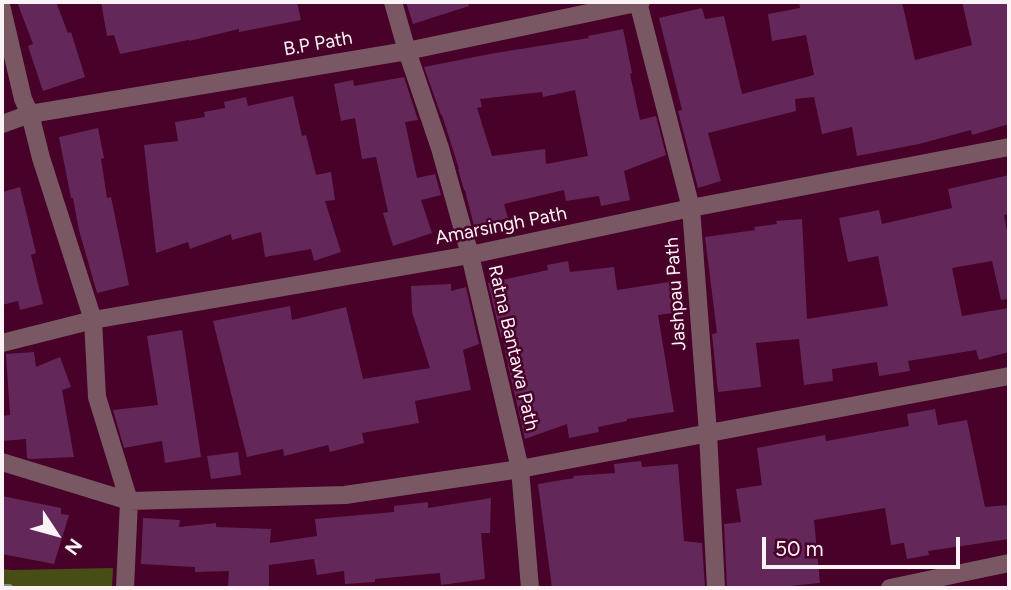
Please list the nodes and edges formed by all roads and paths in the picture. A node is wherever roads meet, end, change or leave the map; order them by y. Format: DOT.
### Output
graph roads {
  1 [pos="393,2"];
  2 [pos="639,2"];
  3 [pos="2,9"];
  4 [pos="407,51"];
  5 [pos="30,114"];
  6 [pos="2,124"];
  7 [pos="1009,147"];
  8 [pos="691,208"];
  9 [pos="470,255"];
  10 [pos="93,320"];
  11 [pos="2,343"];
  12 [pos="1009,376"];
  13 [pos="708,433"];
  14 [pos="2,462"];
  15 [pos="520,469"];
  16 [pos="129,501"];
  17 [pos="1009,563"];
  18 [pos="125,588"];
  19 [pos="530,588"];
  20 [pos="716,588"];
  21 [pos="890,588"];
  1 -- 4 [label="street, Ratna Bantawa Path"];
  2 -- 4 [label="street, B.P Path"];
  2 -- 8 [label="street, Jashpau Path"];
  3 -- 5 [label="street"];
  4 -- 5 [label="street, B.P Path"];
  4 -- 9 [label="street, Ratna Bantawa Path"];
  5 -- 6 [label="street, B.P Path"];
  5 -- 10 [label="street"];
  7 -- 8 [label="street, Amarsingh Path"];
  8 -- 9 [label="street, Amarsingh Path"];
  8 -- 13 [label="street, Jashpau Path"];
  9 -- 10 [label="street, Amarsingh Path"];
  9 -- 15 [label="street, Ratna Bantawa Path"];
  10 -- 11 [label="street, Amarsingh Path"];
  10 -- 16 [label="street"];
  12 -- 13 [label="street"];
  13 -- 15 [label="street"];
  13 -- 20 [label="street, Jashpau Path"];
  14 -- 16 [label="street"];
  15 -- 16 [label="street"];
  15 -- 19 [label="street, Ratna Bantawa Path"];
  16 -- 18 [label="street"];
  17 -- 21 [label="street"];
}
